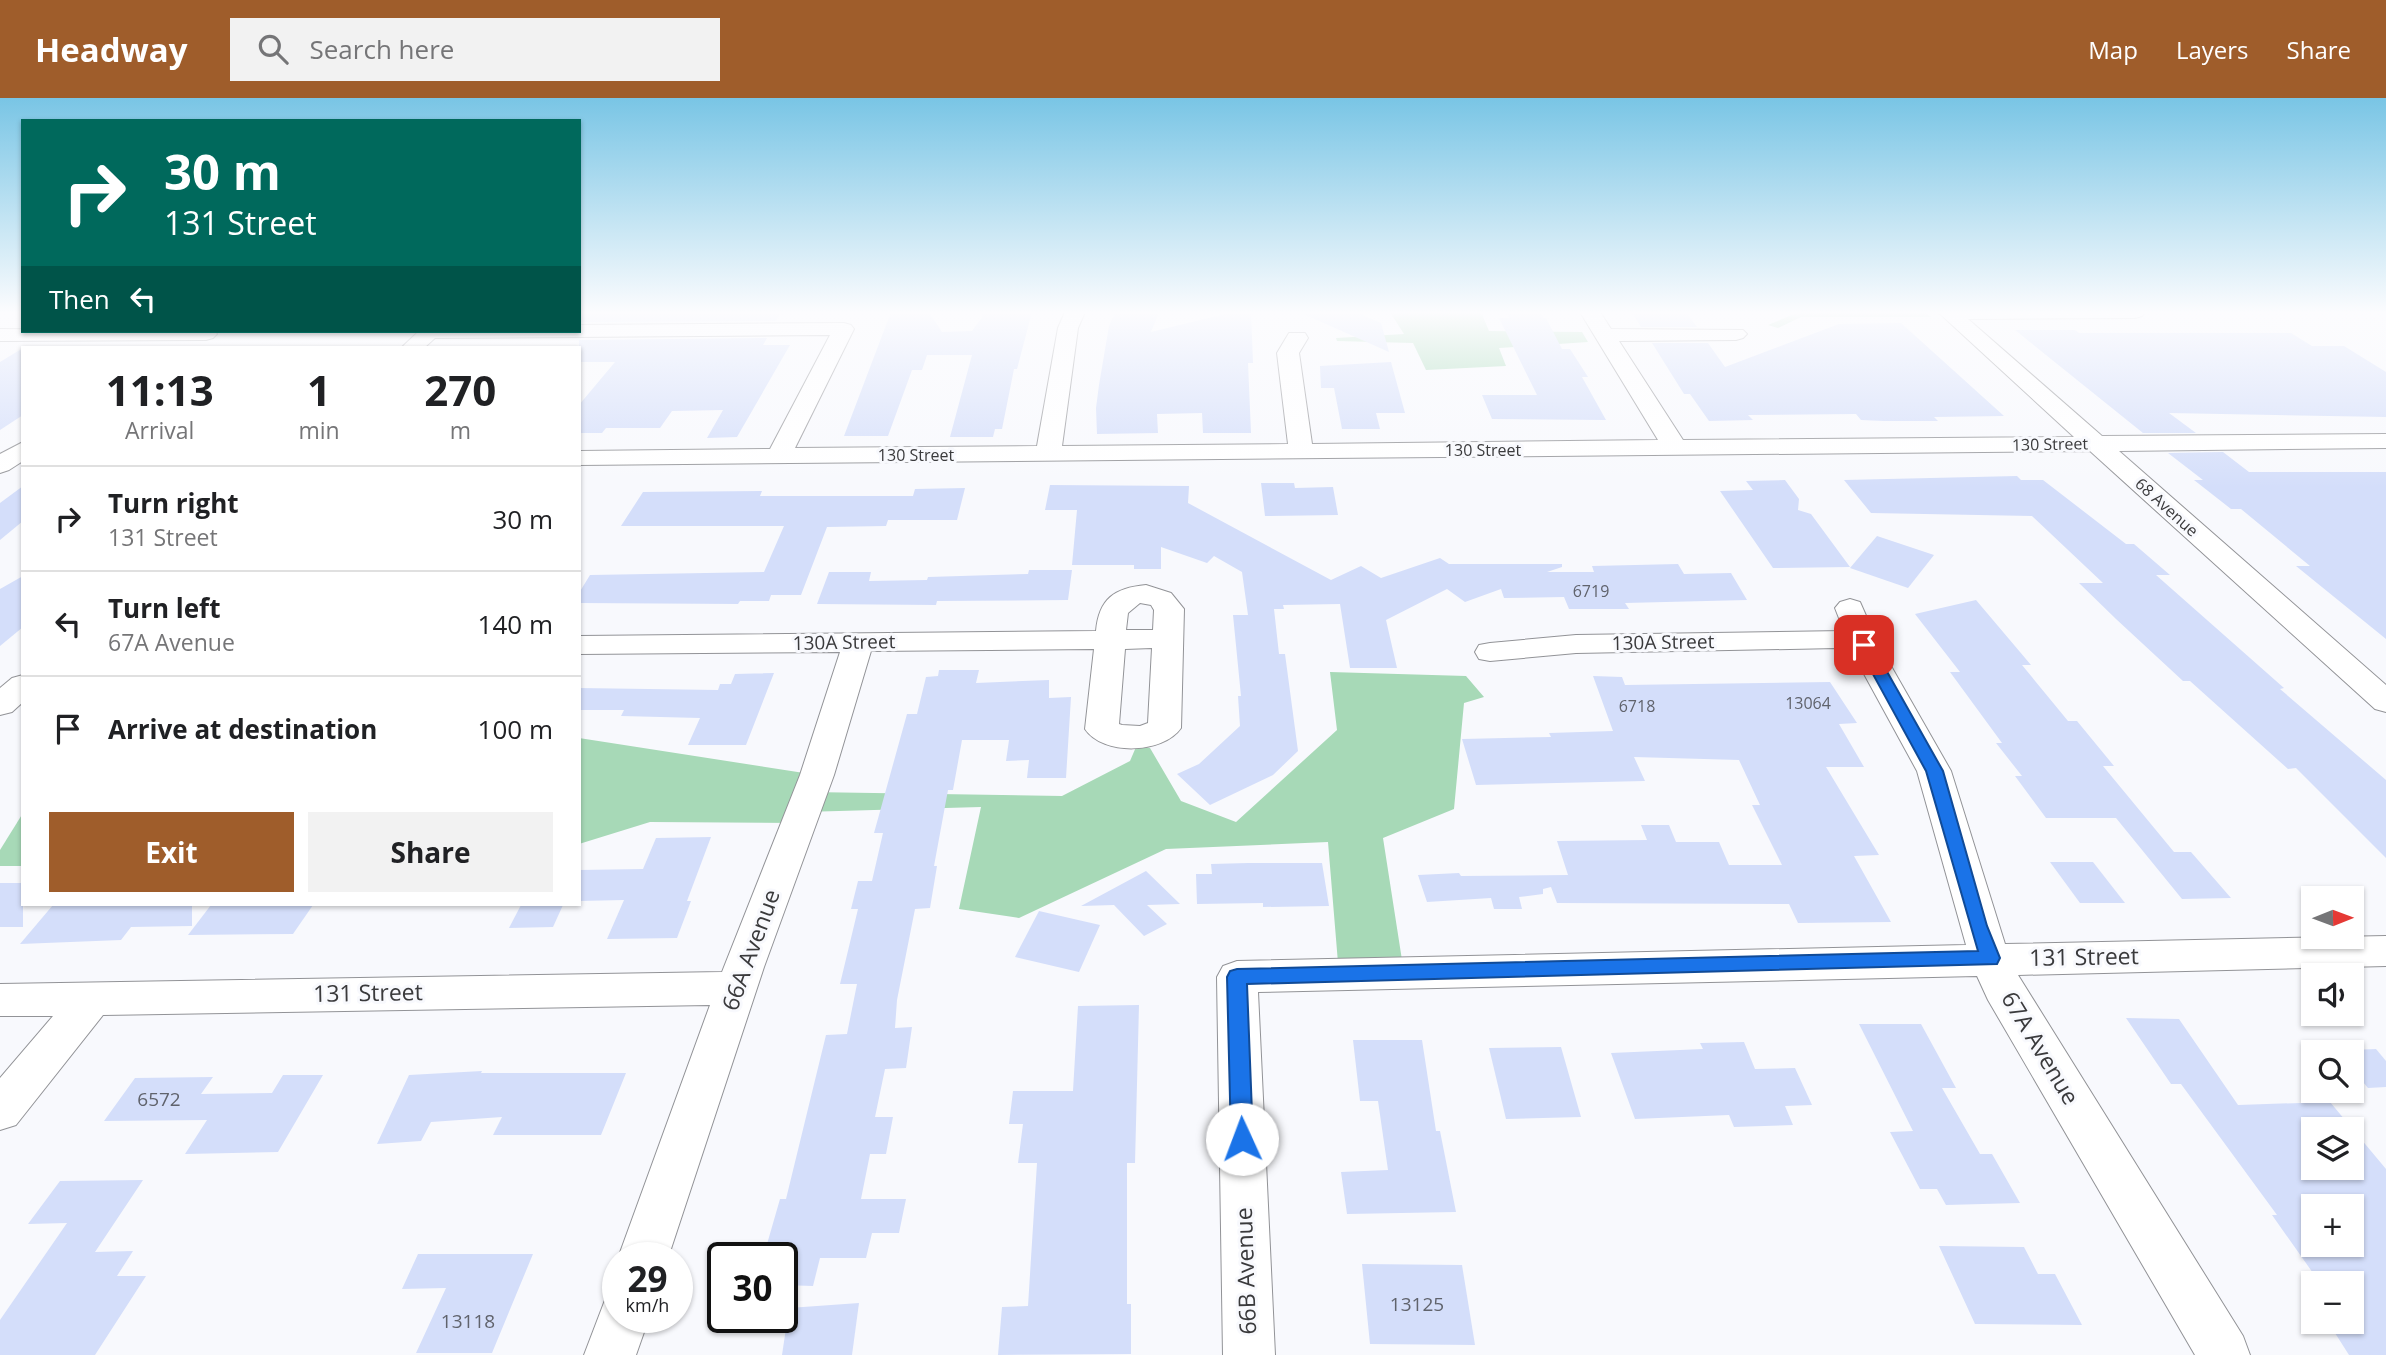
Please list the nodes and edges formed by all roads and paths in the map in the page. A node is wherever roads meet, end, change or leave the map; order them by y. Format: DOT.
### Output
graph roads {
  1 [pos="823,371"];
  2 [pos="1061,371"];
  3 [pos="1290,371"];
  4 [pos="1627,371"];
  5 [pos="2014,371"];
  6 [pos="2386,441"];
  7 [pos="2096,444"];
  8 [pos="1676,449"];
  9 [pos="21,451"];
  10 [pos="1301,451"];
  11 [pos="1048,454"];
  12 [pos="779,456"];
  13 [pos="581,458"];
  14 [pos="6,464"];
  15 [pos="1851,631"];
  16 [pos="1167,639"];
  17 [pos="1110,640"];
  18 [pos="858,642"];
  19 [pos="581,645"];
  20 [pos="1490,652"];
  21 [pos="21,687"];
  22 [pos="2386,702"];
  23 [pos="0,705"];
  24 [pos="2386,951"];
  25 [pos="1990,958"];
  26 [pos="1237,977"];
  27 [pos="737,988"];
  28 [pos="93,997"];
  29 [pos="0,1000"];
  30 [pos="0,1111"];
  31 [pos="649,1242"];
  32 [pos="618,1333"];
  33 [pos="610,1355"];
  34 [pos="1249,1355"];
  35 [pos="2224,1355"];
  1 -- 12 [label="street"];
  2 -- 11 [label="street"];
  3 -- 10 [label="street"];
  4 -- 8 [label="street"];
  5 -- 7 [label="street, 68 Avenue"];
  6 -- 7 [label="street, 130 Street"];
  7 -- 8 [label="street, 130 Street"];
  7 -- 22 [label="street, 68 Avenue"];
  8 -- 10 [label="street, 130 Street"];
  9 -- 14 [label="street"];
  10 -- 11 [label="street, 130 Street"];
  11 -- 12 [label="street, 130 Street"];
  12 -- 13 [label="street, 130 Street"];
  15 -- 20 [label="street, 130A Street"];
  15 -- 25 [label="street, 67A Avenue"];
  16 -- 17 [label="street, 130A Street"];
  16 -- 17 [label="street"];
  16 -- 17 [label="street"];
  17 -- 18 [label="street, 130A Street"];
  18 -- 19 [label="street, 130A Street"];
  18 -- 27 [label="street, 66A Avenue"];
  21 -- 23 [label="street"];
  24 -- 25 [label="street, 131 Street"];
  25 -- 26 [label="street, 131 Street"];
  25 -- 35 [label="street, 67A Avenue"];
  26 -- 34 [label="street, 66B Avenue"];
  27 -- 28 [label="street, 131 Street"];
  27 -- 31 [label="street, 66A Avenue"];
  28 -- 29 [label="street, 131 Street"];
  28 -- 30 [label="street"];
  32 -- 33 [label="street"];
}
